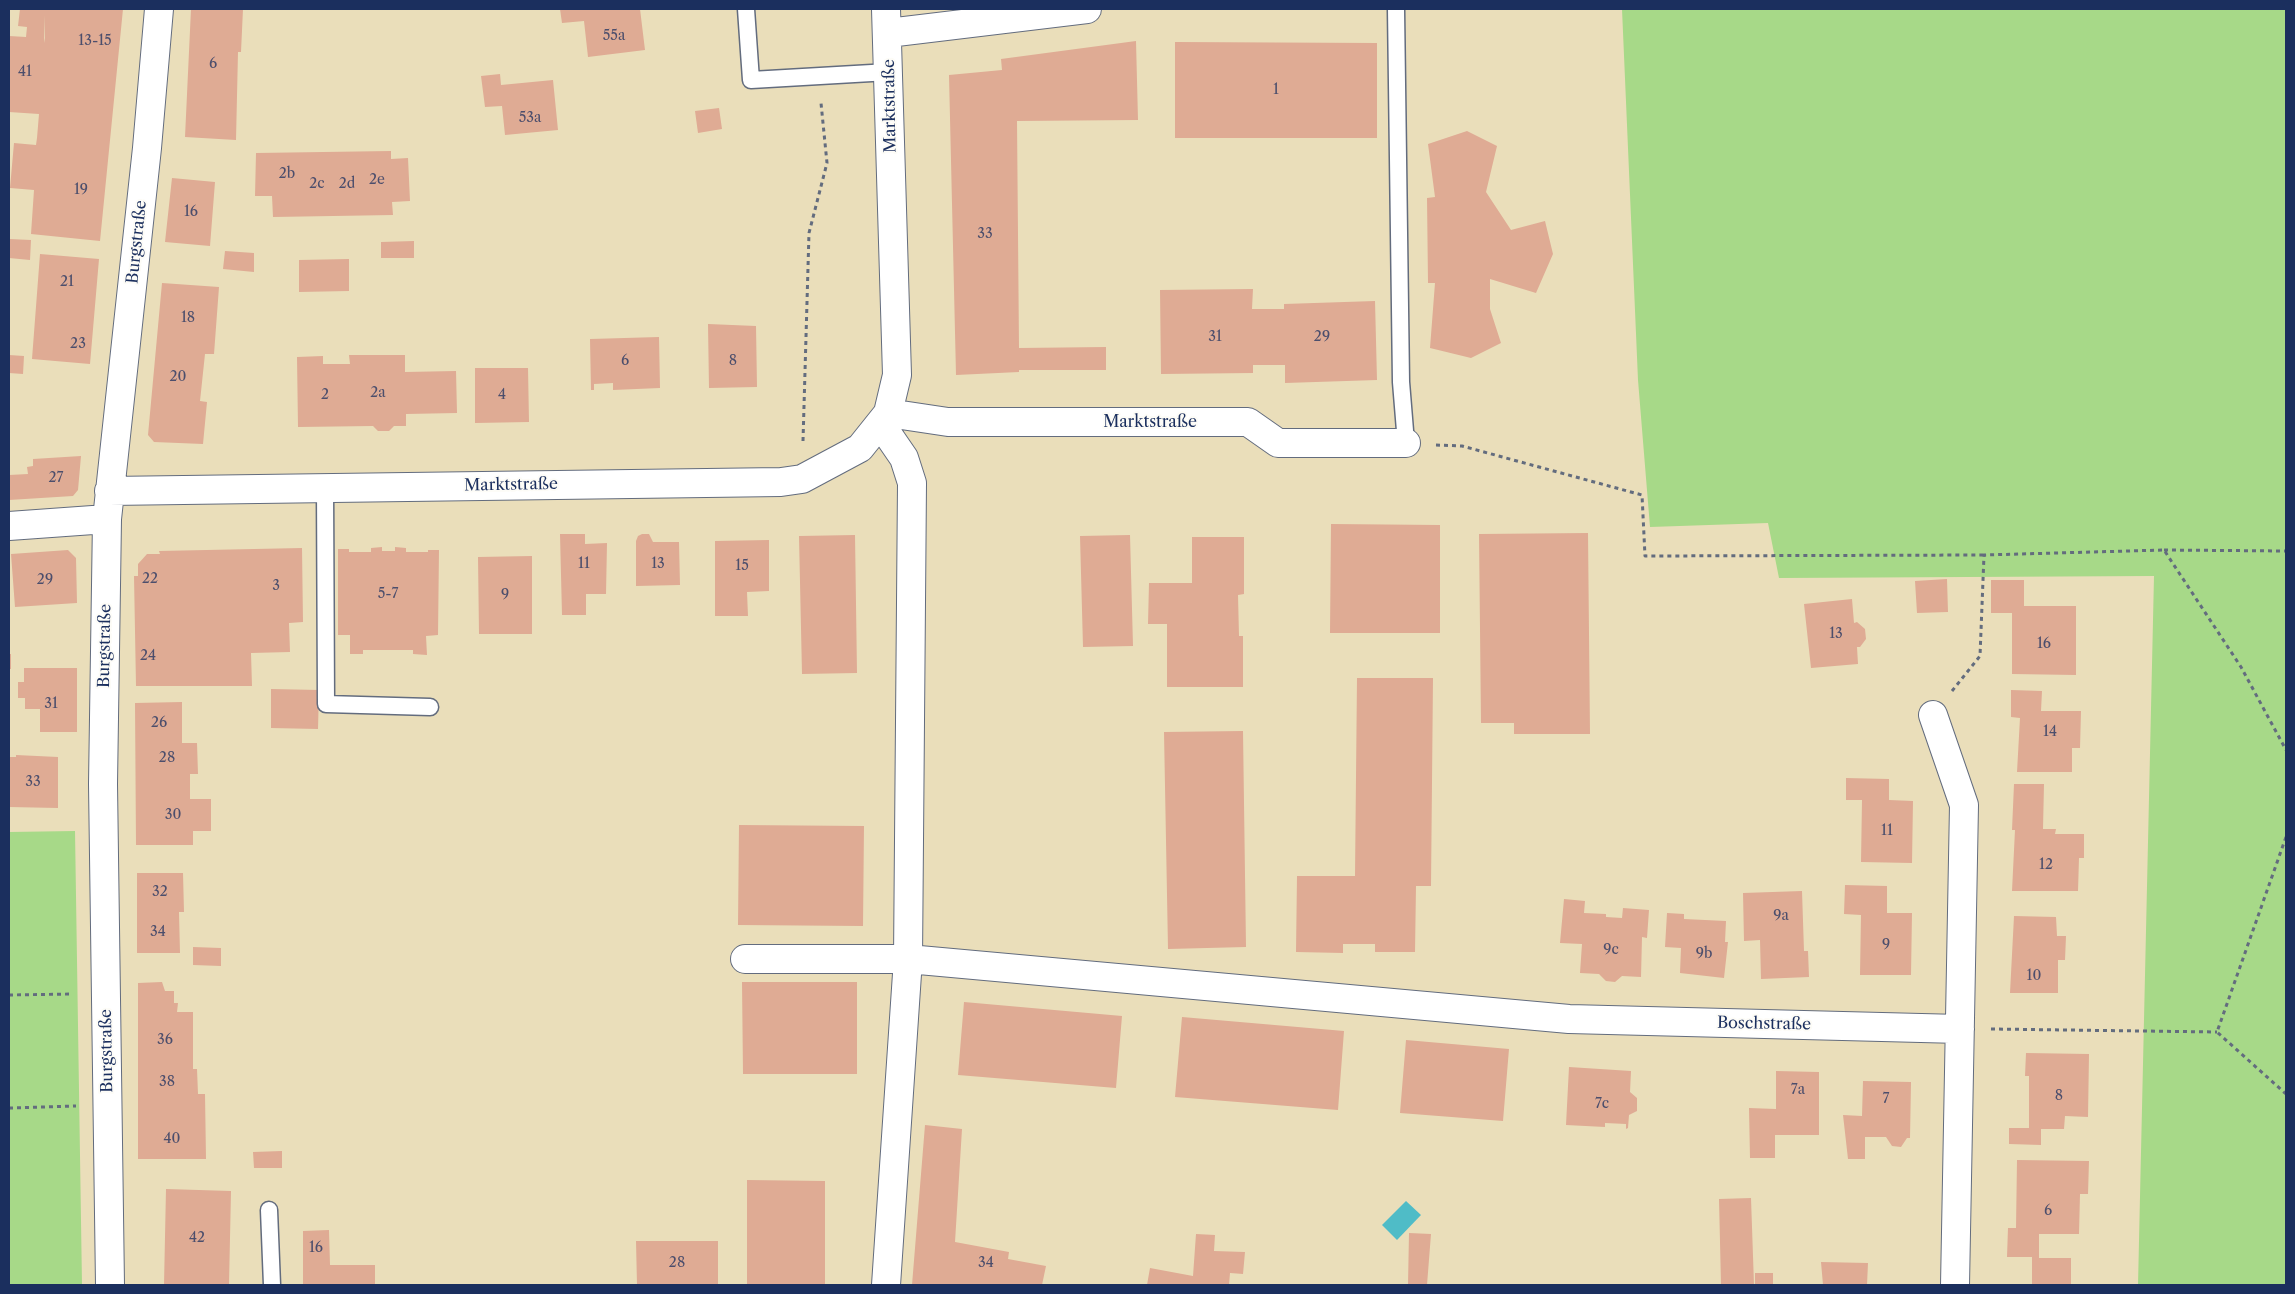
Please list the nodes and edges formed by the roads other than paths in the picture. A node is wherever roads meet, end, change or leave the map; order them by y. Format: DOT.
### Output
graph roads {
  1 [pos="159,9"];
  2 [pos="746,9"];
  3 [pos="1087,9"];
  4 [pos="1396,9"];
  5 [pos="887,21"];
  6 [pos="889,72"];
  7 [pos="884,418"];
  8 [pos="1406,443"];
  9 [pos="325,488"];
  10 [pos="109,491"];
  11 [pos="107,519"];
  12 [pos="9,526"];
  13 [pos="430,707"];
  14 [pos="1933,715"];
  15 [pos="745,959"];
  16 [pos="908,959"];
  17 [pos="1960,1029"];
  18 [pos="269,1210"];
  19 [pos="110,1285"];
  20 [pos="272,1285"];
  21 [pos="886,1285"];
  22 [pos="1955,1285"];
  1 -- 10 [label="street, Burgstraße"];
  2 -- 6 [label="lane"];
  3 -- 5 [label="street"];
  4 -- 8 [label="lane"];
  5 -- 6 [label="street, Marktstraße"];
  6 -- 7 [label="street, Marktstraße"];
  7 -- 8 [label="street, Marktstraße"];
  7 -- 9 [label="street, Marktstraße"];
  7 -- 16 [label="street"];
  9 -- 10 [label="street, Marktstraße"];
  9 -- 13 [label="lane"];
  10 -- 11 [label="street, Burgstraße"];
  11 -- 12 [label="street"];
  11 -- 19 [label="street, Burgstraße"];
  14 -- 17 [label="street"];
  15 -- 16 [label="street, Boschstraße"];
  16 -- 17 [label="street, Boschstraße"];
  16 -- 21 [label="street"];
  17 -- 22 [label="street"];
  18 -- 20 [label="lane"];
}
